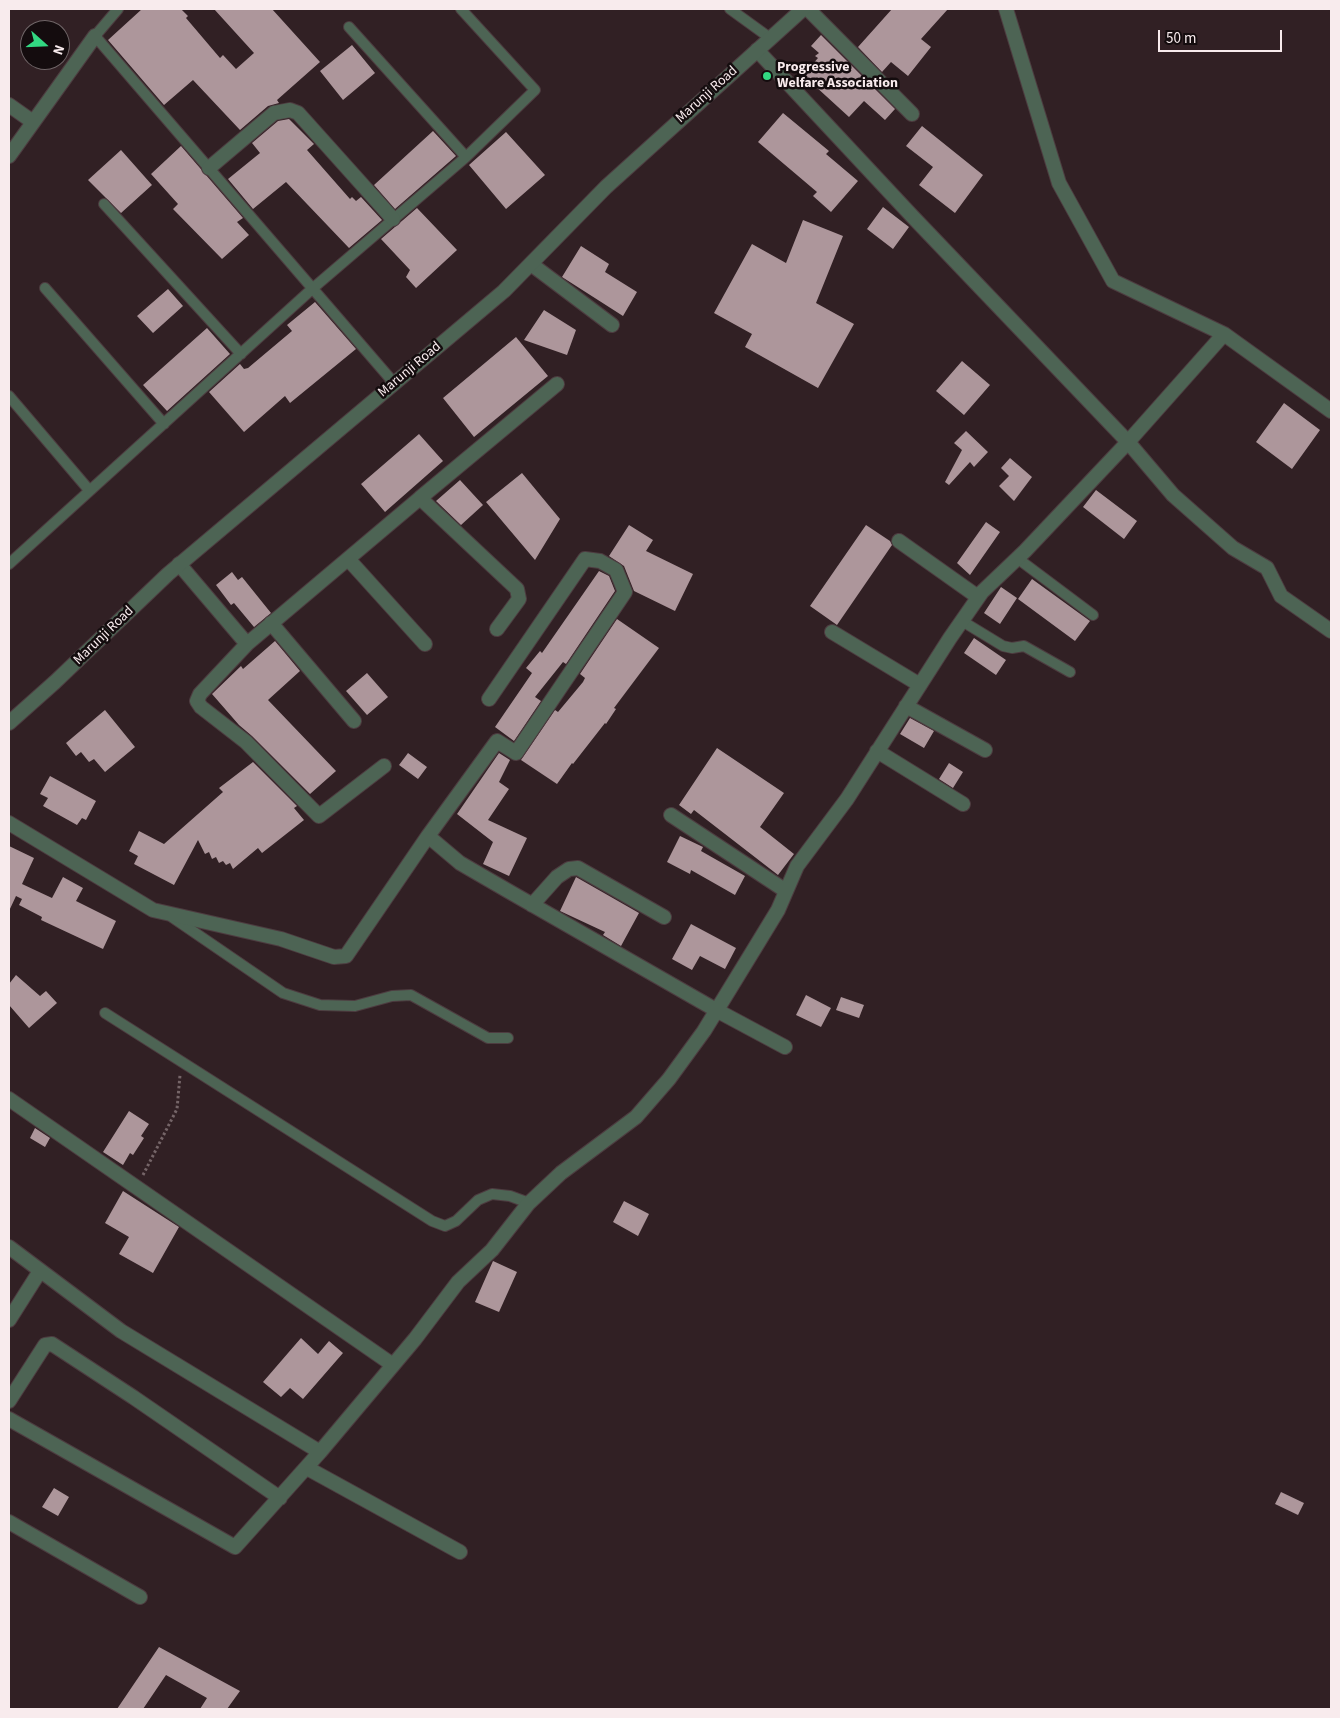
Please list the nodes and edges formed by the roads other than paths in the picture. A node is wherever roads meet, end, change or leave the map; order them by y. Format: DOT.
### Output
graph roads {
  1 [pos="118,9"];
  2 [pos="461,9"];
  3 [pos="730,9"];
  4 [pos="803,9"];
  5 [pos="808,9"];
  6 [pos="1006,9"];
  7 [pos="348,28"];
  8 [pos="95,36"];
  9 [pos="770,38"];
  10 [pos="757,50"];
  11 [pos="9,105"];
  12 [pos="912,114"];
  13 [pos="33,122"];
  14 [pos="9,156"];
  15 [pos="466,157"];
  16 [pos="209,168"];
  17 [pos="104,204"];
  18 [pos="394,219"];
  19 [pos="531,264"];
  20 [pos="45,288"];
  21 [pos="312,288"];
  22 [pos="612,326"];
  23 [pos="1224,334"];
  24 [pos="241,354"];
  25 [pos="394,383"];
  26 [pos="558,384"];
  27 [pos="9,396"];
  28 [pos="1331,411"];
  29 [pos="164,424"];
  30 [pos="1128,442"];
  31 [pos="88,490"];
  32 [pos="420,498"];
  33 [pos="899,541"];
  34 [pos="1017,558"];
  35 [pos="349,560"];
  36 [pos="9,564"];
  37 [pos="180,564"];
  38 [pos="978,597"];
  39 [pos="1094,615"];
  40 [pos="962,621"];
  41 [pos="271,623"];
  42 [pos="497,629"];
  43 [pos="1331,631"];
  44 [pos="832,632"];
  45 [pos="247,644"];
  46 [pos="425,644"];
  47 [pos="1070,672"];
  48 [pos="920,685"];
  49 [pos="488,699"];
  50 [pos="906,706"];
  51 [pos="354,721"];
  52 [pos="9,723"];
  53 [pos="985,750"];
  54 [pos="877,751"];
  55 [pos="384,766"];
  56 [pos="963,804"];
  57 [pos="671,815"];
  58 [pos="9,823"];
  59 [pos="428,836"];
  60 [pos="786,891"];
  61 [pos="532,905"];
  62 [pos="172,916"];
  63 [pos="664,917"];
  64 [pos="716,1010"];
  65 [pos="105,1013"];
  66 [pos="508,1038"];
  67 [pos="785,1047"];
  68 [pos="9,1099"];
  69 [pos="528,1203"];
  70 [pos="9,1247"];
  71 [pos="40,1271"];
  72 [pos="9,1320"];
  73 [pos="393,1365"];
  74 [pos="9,1401"];
  75 [pos="9,1419"];
  76 [pos="320,1452"];
  77 [pos="307,1468"];
  78 [pos="280,1498"];
  79 [pos="9,1522"];
  80 [pos="460,1552"];
  81 [pos="140,1597"];
  1 -- 8 [label="lane"];
  2 -- 15 [label="lane"];
  3 -- 9 [label="lane"];
  4 -- 9 [label="street, Marunji Road"];
  5 -- 12 [label="street"];
  6 -- 23 [label="street"];
  7 -- 15 [label="lane"];
  8 -- 13 [label="street"];
  8 -- 16 [label="lane"];
  9 -- 10 [label="street, Marunji Road"];
  10 -- 19 [label="street, Marunji Road"];
  10 -- 30 [label="street"];
  11 -- 13 [label="street"];
  13 -- 14 [label="street"];
  15 -- 18 [label="lane"];
  16 -- 18 [label="street"];
  16 -- 21 [label="lane"];
  17 -- 24 [label="lane"];
  18 -- 21 [label="lane"];
  19 -- 22 [label="street"];
  19 -- 25 [label="street, Marunji Road"];
  20 -- 29 [label="lane"];
  21 -- 24 [label="lane"];
  21 -- 25 [label="lane"];
  23 -- 28 [label="street"];
  23 -- 30 [label="street"];
  24 -- 29 [label="lane"];
  25 -- 37 [label="street, Marunji Road"];
  26 -- 32 [label="street"];
  27 -- 31 [label="lane"];
  29 -- 31 [label="lane"];
  30 -- 34 [label="street"];
  30 -- 43 [label="street"];
  31 -- 36 [label="lane"];
  32 -- 35 [label="street"];
  32 -- 42 [label="street"];
  33 -- 38 [label="street"];
  34 -- 38 [label="street"];
  34 -- 39 [label="lane"];
  35 -- 41 [label="street"];
  35 -- 46 [label="street"];
  37 -- 45 [label="street"];
  37 -- 52 [label="street, Marunji Road"];
  38 -- 40 [label="street"];
  40 -- 47 [label="lane"];
  40 -- 48 [label="street"];
  41 -- 45 [label="street"];
  41 -- 51 [label="street"];
  44 -- 48 [label="street"];
  45 -- 55 [label="street"];
  48 -- 50 [label="street"];
  49 -- 59 [label="street"];
  50 -- 53 [label="street"];
  50 -- 54 [label="street"];
  54 -- 56 [label="street"];
  54 -- 60 [label="street"];
  57 -- 60 [label="street"];
  58 -- 62 [label="street"];
  59 -- 61 [label="street"];
  59 -- 62 [label="street"];
  60 -- 64 [label="street"];
  61 -- 63 [label="street"];
  61 -- 64 [label="street"];
  62 -- 66 [label="lane"];
  64 -- 67 [label="street"];
  64 -- 69 [label="street"];
  65 -- 69 [label="lane"];
  68 -- 73 [label="street"];
  69 -- 73 [label="street"];
  70 -- 71 [label="street"];
  71 -- 72 [label="street"];
  71 -- 76 [label="street"];
  73 -- 76 [label="street"];
  74 -- 78 [label="street"];
  75 -- 78 [label="street"];
  76 -- 77 [label="street"];
  77 -- 78 [label="street"];
  77 -- 80 [label="street"];
  79 -- 81 [label="street"];
}
